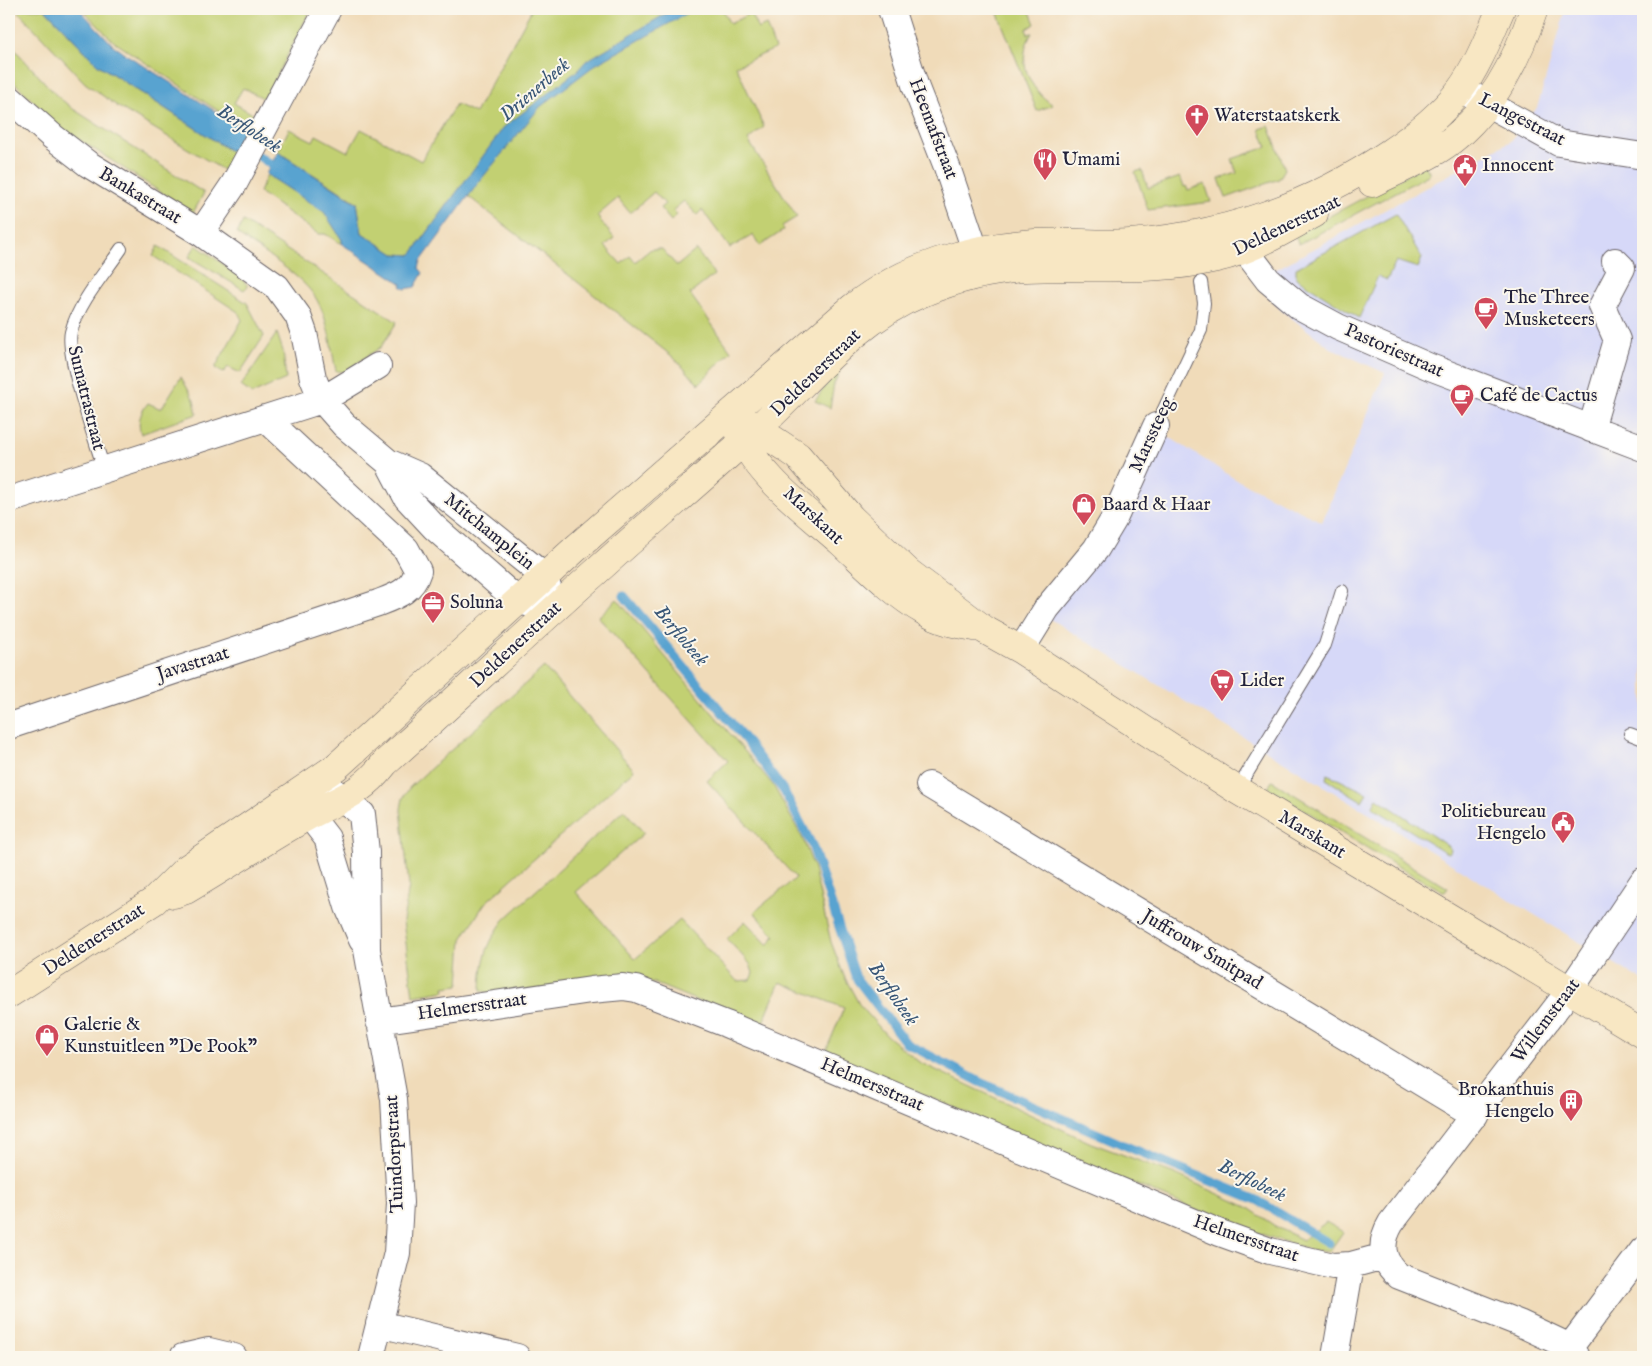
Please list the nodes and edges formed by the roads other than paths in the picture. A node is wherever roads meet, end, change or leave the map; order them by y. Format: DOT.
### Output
graph roads {
  1 [pos="328,9"];
  2 [pos="891,9"];
  3 [pos="1501,9"];
  4 [pos="1534,9"];
  5 [pos="1461,89"];
  6 [pos="9,98"];
  7 [pos="1486,103"];
  8 [pos="1643,156"];
  9 [pos="202,233"];
  10 [pos="121,249"];
  11 [pos="975,250"];
  12 [pos="1245,250"];
  13 [pos="1614,261"];
  14 [pos="1201,282"];
  15 [pos="277,287"];
  16 [pos="378,366"];
  17 [pos="800,387"];
  18 [pos="322,400"];
  19 [pos="732,414"];
  20 [pos="265,418"];
  21 [pos="1156,426"];
  22 [pos="1591,429"];
  23 [pos="751,435"];
  24 [pos="1643,448"];
  25 [pos="798,456"];
  26 [pos="388,462"];
  27 [pos="104,470"];
  28 [pos="9,500"];
  29 [pos="545,577"];
  30 [pos="1342,591"];
  31 [pos="518,601"];
  32 [pos="554,609"];
  33 [pos="985,630"];
  34 [pos="1021,650"];
  35 [pos="9,726"];
  36 [pos="1630,734"];
  37 [pos="1643,739"];
  38 [pos="320,780"];
  39 [pos="929,785"];
  40 [pos="1237,790"];
  41 [pos="344,800"];
  42 [pos="302,806"];
  43 [pos="1643,881"];
  44 [pos="367,950"];
  45 [pos="1570,990"];
  46 [pos="9,994"];
  47 [pos="379,1021"];
  48 [pos="1643,1034"];
  49 [pos="1475,1115"];
  50 [pos="1643,1250"];
  51 [pos="1384,1256"];
  52 [pos="1351,1265"];
  53 [pos="379,1324"];
  54 [pos="1573,1352"];
  55 [pos="183,1357"];
  56 [pos="234,1357"];
  57 [pos="371,1357"];
  58 [pos="517,1357"];
  59 [pos="1335,1357"];
  1 -- 9 [label="street"];
  2 -- 11 [label="street, Heemafstraat"];
  3 -- 5 [label="main road, Deldenerstraat"];
  4 -- 7 [label="main road, Deldenerstraat"];
  5 -- 7 [label="street, Langestraat"];
  5 -- 11 [label="main road, Deldenerstraat"];
  6 -- 9 [label="street, Bankastraat"];
  7 -- 8 [label="street, Langestraat"];
  7 -- 12 [label="main road, Deldenerstraat"];
  9 -- 15 [label="street, Bankastraat"];
  10 -- 27 [label="lane, Sumatrastraat"];
  11 -- 19 [label="main road, Deldenerstraat"];
  12 -- 17 [label="main road, Deldenerstraat"];
  12 -- 22 [label="street, Pastoriestraat"];
  13 -- 22 [label="street"];
  14 -- 21 [label="lane, Marssteeg"];
  15 -- 18 [label="street, Mitchamplein"];
  16 -- 18 [label="street"];
  17 -- 23 [label="main road, Deldenerstraat"];
  17 -- 25 [label="main road, Marskant"];
  18 -- 20 [label="street, Sumatrastraat"];
  18 -- 26 [label="street, Mitchamplein"];
  19 -- 23 [label="main road, Marskant"];
  19 -- 29 [label="main road, Deldenerstraat"];
  20 -- 27 [label="street, Sumatrastraat"];
  20 -- 35 [label="street, Javastraat"];
  21 -- 34 [label="street, Marssteeg"];
  22 -- 24 [label="street, Pastoriestraat"];
  23 -- 25 [label="main road, Marskant"];
  23 -- 32 [label="main road, Deldenerstraat"];
  23 -- 33 [label="main road, Marskant"];
  25 -- 33 [label="main road, Marskant"];
  26 -- 29 [label="street, Mitchamplein"];
  26 -- 31 [label="street, Mitchamplein"];
  27 -- 28 [label="street, Sumatrastraat"];
  29 -- 31 [label="main road, Deldenerstraat"];
  29 -- 32 [label="street, Mitchamplein"];
  30 -- 40 [label="lane"];
  31 -- 32 [label="street, Mitchamplein"];
  31 -- 38 [label="main road, Deldenerstraat"];
  32 -- 41 [label="main road, Deldenerstraat"];
  33 -- 34 [label="main road, Marskant"];
  34 -- 40 [label="main road, Marskant"];
  36 -- 37 [label="lane"];
  38 -- 41 [label="street, Tuindorpstraat"];
  38 -- 42 [label="main road, Deldenerstraat"];
  39 -- 49 [label="street, Juffrouw Smitpad"];
  40 -- 45 [label="main road, Marskant"];
  41 -- 42 [label="main road, Deldenerstraat"];
  41 -- 44 [label="street, Tuindorpstraat"];
  42 -- 44 [label="street, Tuindorpstraat"];
  42 -- 46 [label="main road, Deldenerstraat"];
  43 -- 45 [label="street, Willemstraat"];
  44 -- 47 [label="street, Tuindorpstraat"];
  45 -- 48 [label="main road, Marskant"];
  45 -- 49 [label="street, Willemstraat"];
  47 -- 52 [label="street, Helmersstraat"];
  47 -- 53 [label="street, Tuindorpstraat"];
  49 -- 51 [label="street, Willemstraat"];
  50 -- 54 [label="street"];
  51 -- 52 [label="street, Helmersstraat"];
  51 -- 54 [label="street"];
  52 -- 59 [label="street"];
  53 -- 57 [label="street, Tuindorpstraat"];
  53 -- 58 [label="street"];
  55 -- 56 [label="street"];
}
